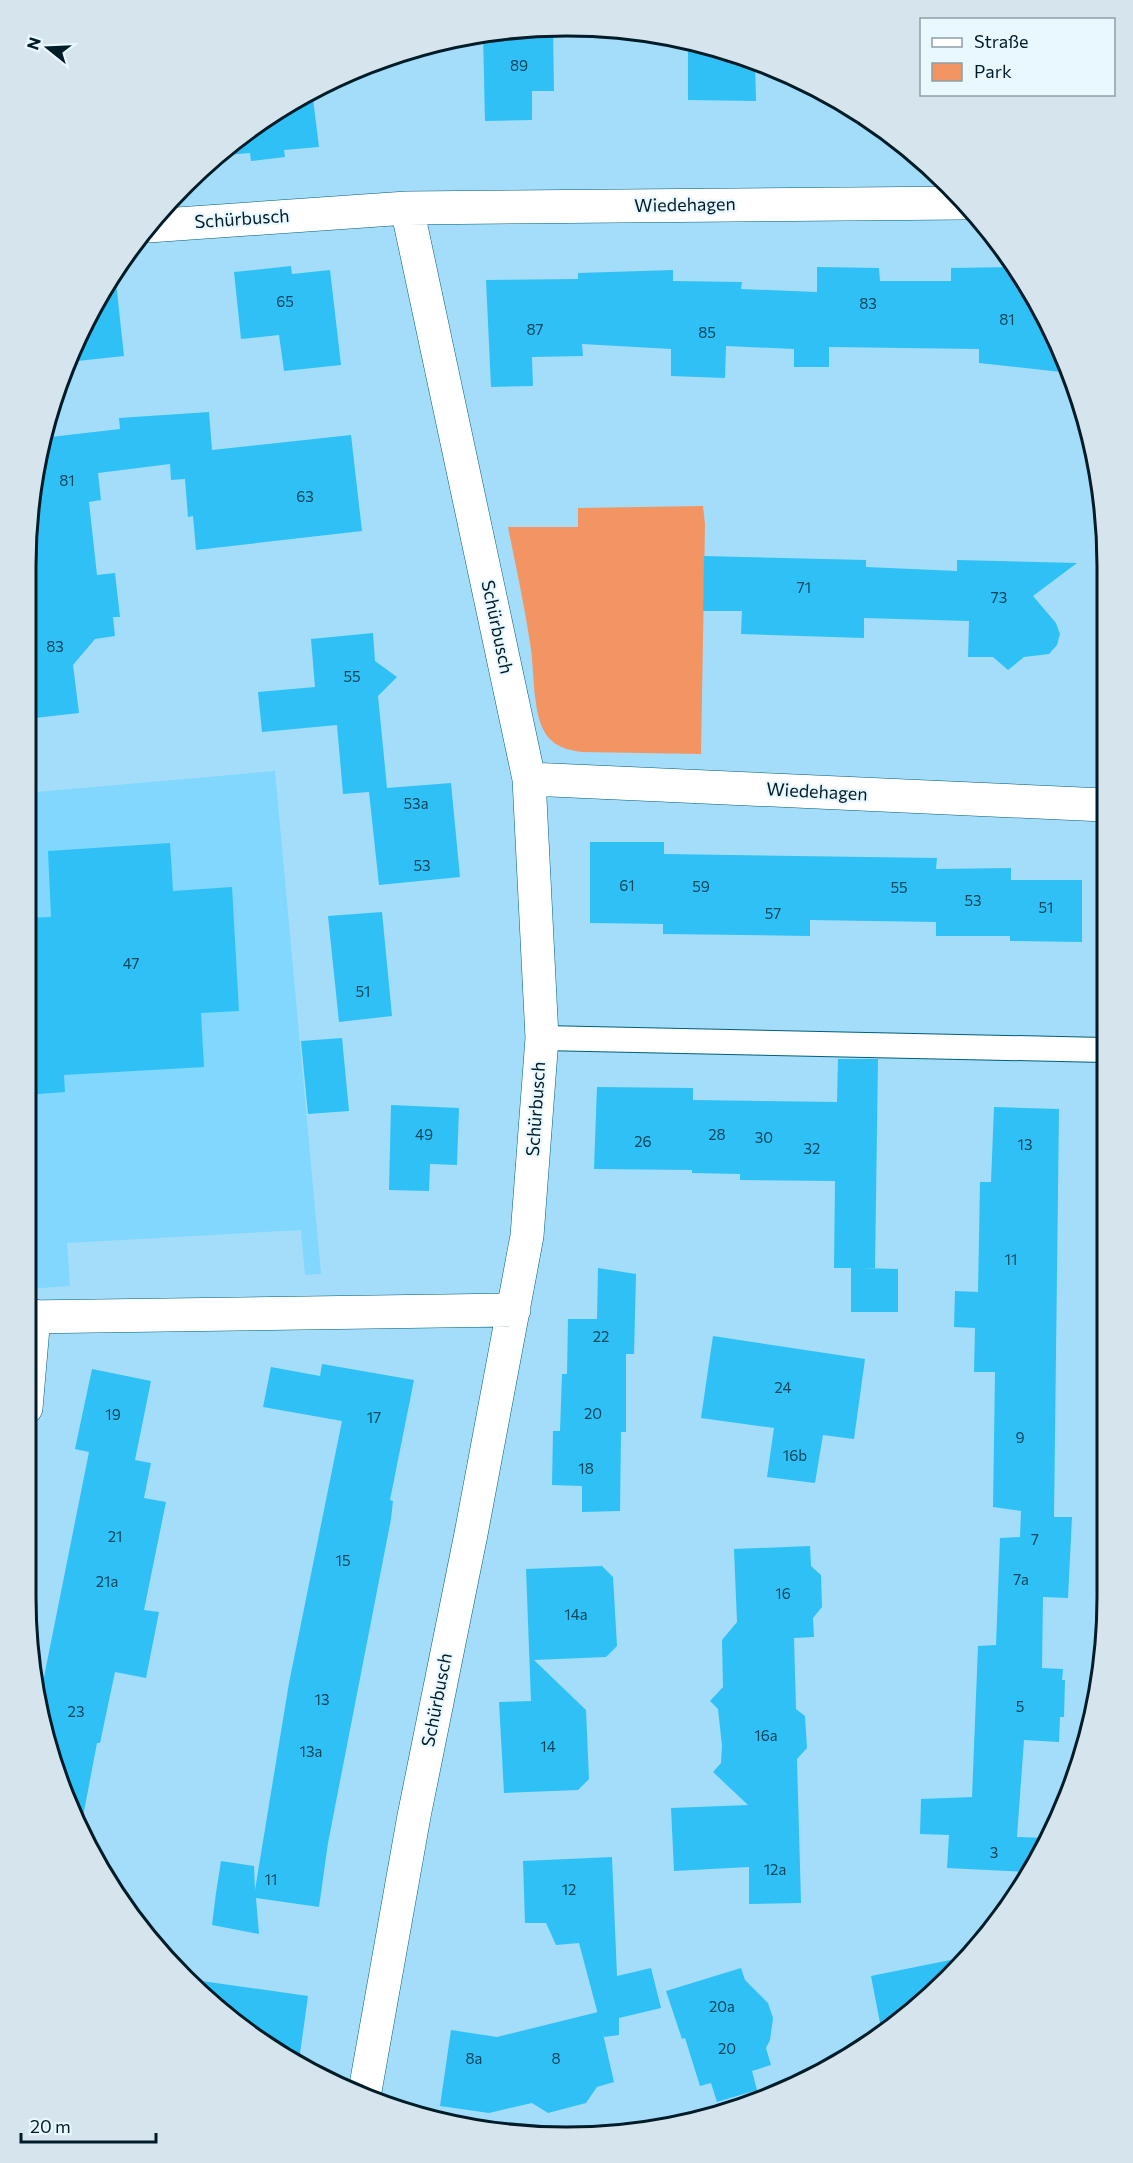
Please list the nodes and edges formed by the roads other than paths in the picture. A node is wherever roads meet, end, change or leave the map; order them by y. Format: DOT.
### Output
graph roads {
  1 [pos="953,203"];
  2 [pos="407,208"];
  3 [pos="161,225"];
  4 [pos="530,779"];
  5 [pos="1097,805"];
  6 [pos="542,1038"];
  7 [pos="1097,1050"];
  8 [pos="514,1310"];
  9 [pos="36,1316"];
  10 [pos="366,2088"];
  1 -- 2 [label="street, Wiedehagen"];
  2 -- 3 [label="street, Schürbusch"];
  2 -- 4 [label="street, Schürbusch"];
  4 -- 5 [label="street, Wiedehagen"];
  4 -- 6 [label="street, Schürbusch"];
  6 -- 7 [label="lane"];
  6 -- 8 [label="street, Schürbusch"];
  8 -- 9 [label="street"];
  8 -- 10 [label="street, Schürbusch"];
}
